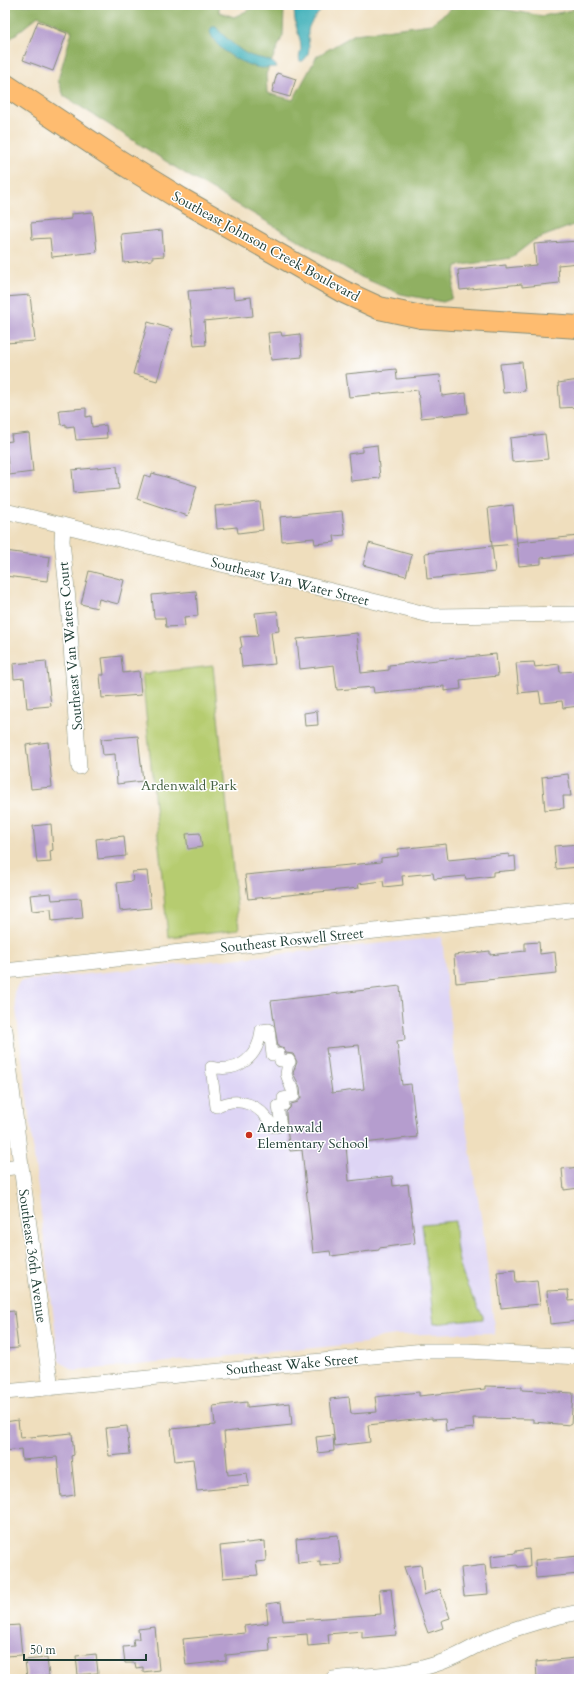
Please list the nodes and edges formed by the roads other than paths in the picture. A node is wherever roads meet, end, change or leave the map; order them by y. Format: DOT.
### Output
graph roads {
  1 [pos="5,85"];
  2 [pos="579,327"];
  3 [pos="5,511"];
  4 [pos="63,525"];
  5 [pos="579,614"];
  6 [pos="79,767"];
  7 [pos="579,909"];
  8 [pos="5,971"];
  9 [pos="5,1030"];
  10 [pos="211,1067"];
  11 [pos="21,1166"];
  12 [pos="5,1168"];
  13 [pos="579,1357"];
  14 [pos="51,1388"];
  15 [pos="5,1392"];
  16 [pos="579,1612"];
  17 [pos="333,1679"];
  1 -- 2 [label="main road, Southeast Johnson Creek Boulevard"];
  3 -- 4 [label="street, Southeast Van Water Street"];
  4 -- 5 [label="street, Southeast Van Water Street"];
  4 -- 6 [label="street, Southeast Van Waters Court"];
  7 -- 8 [label="street, Southeast Roswell Street"];
  9 -- 11 [label="street, Southeast 36th Avenue"];
  10 -- 10 [label="street"];
  11 -- 12 [label="street"];
  11 -- 14 [label="street, Southeast 36th Avenue"];
  13 -- 14 [label="street, Southeast Wake Street"];
  14 -- 15 [label="street, Southeast Wake Street"];
  16 -- 17 [label="street"];
}
